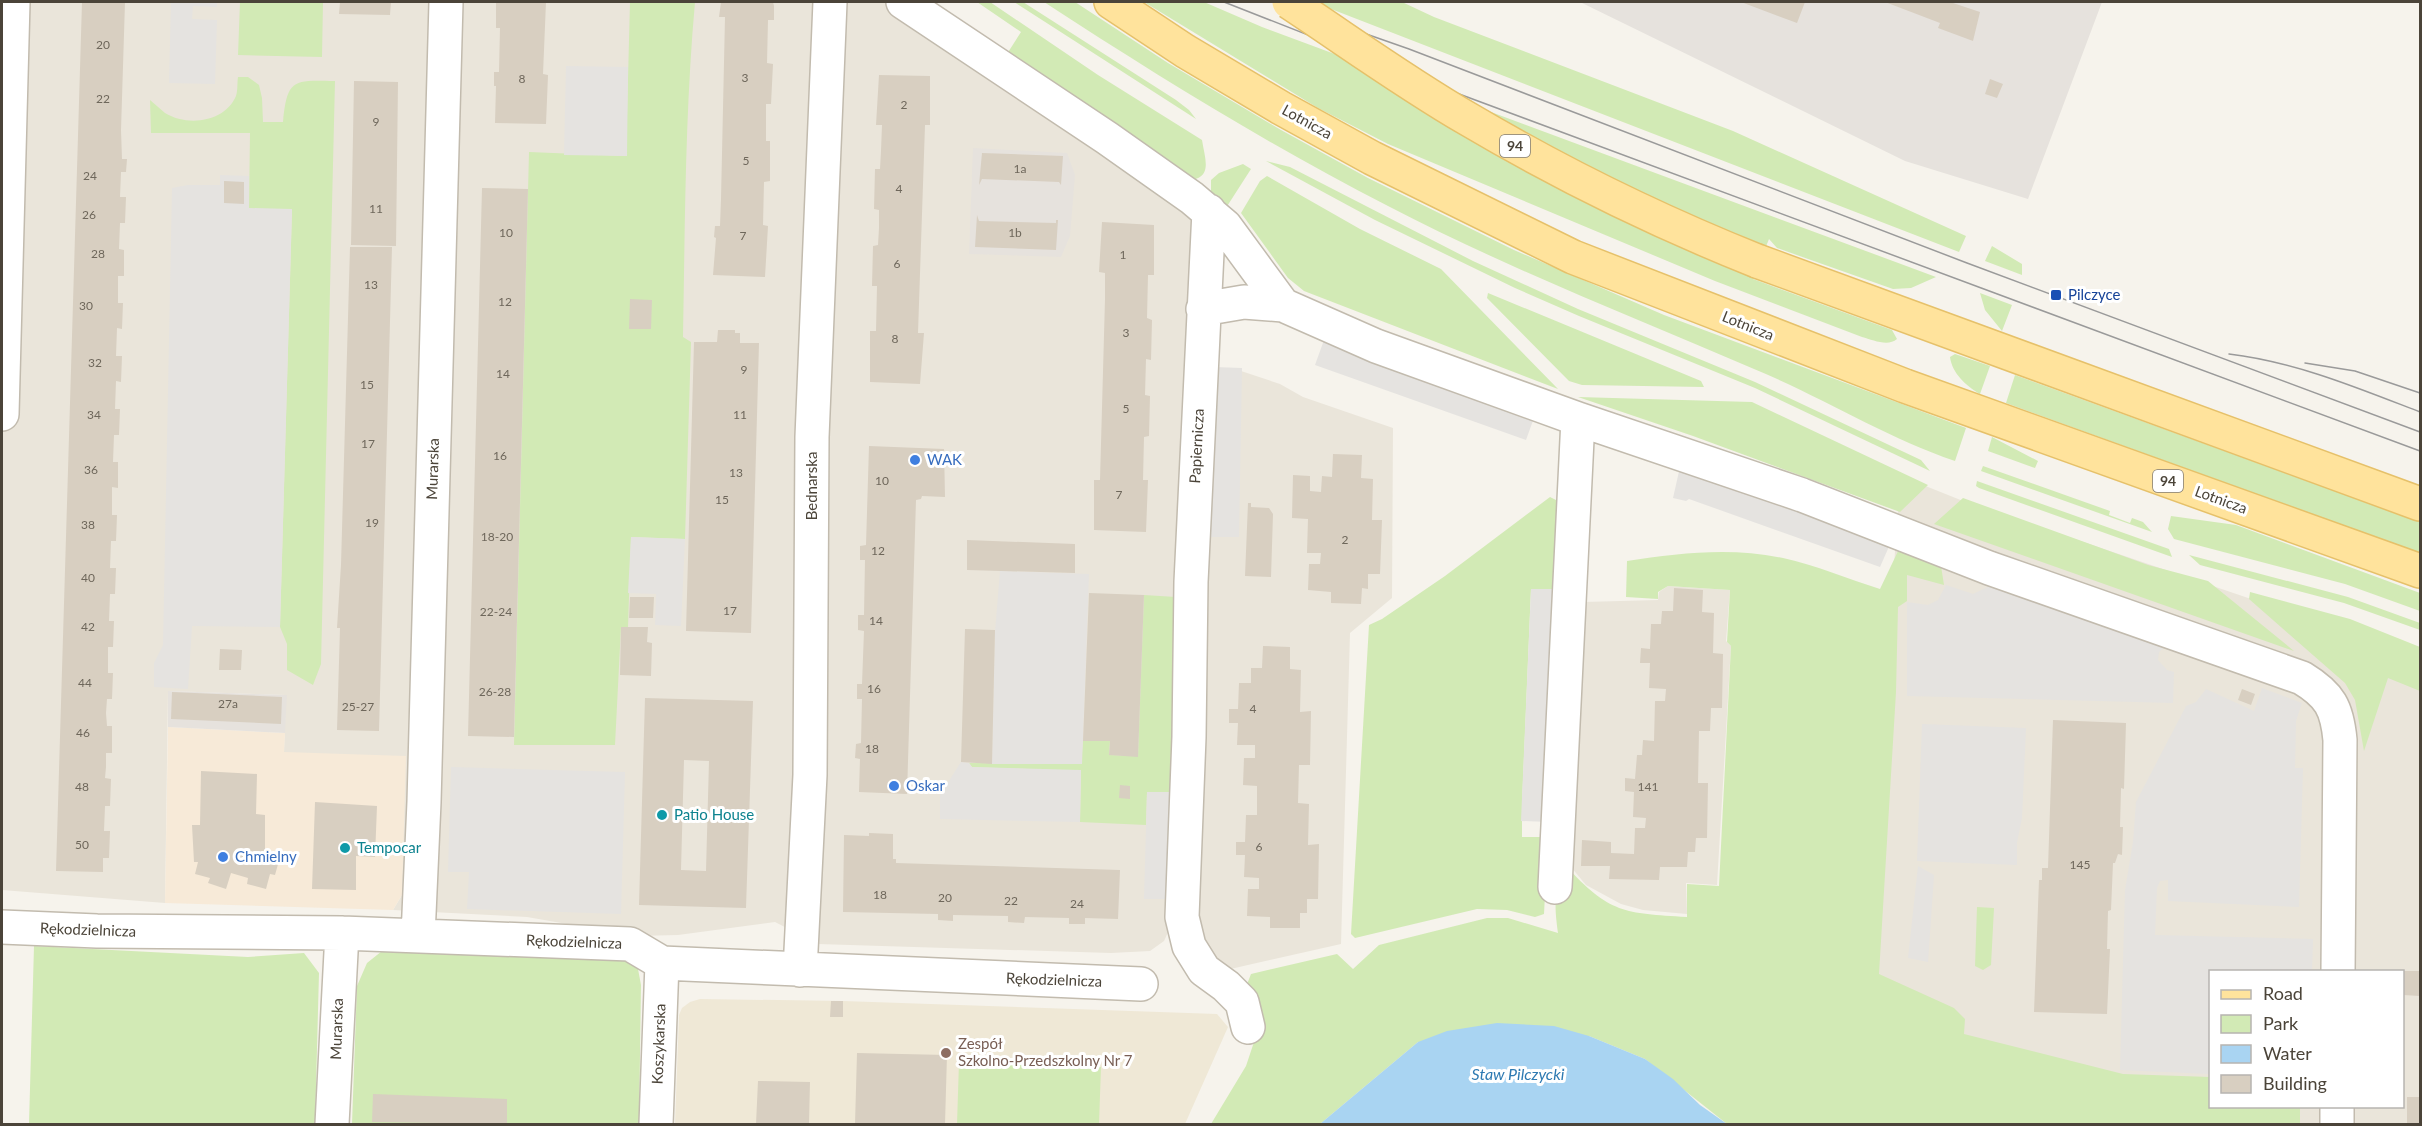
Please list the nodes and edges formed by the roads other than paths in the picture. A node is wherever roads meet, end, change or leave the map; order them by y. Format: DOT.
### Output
graph roads {
  1 [pos="13,2"];
  2 [pos="446,2"];
  3 [pos="830,2"];
  4 [pos="903,2"];
  5 [pos="1111,2"];
  6 [pos="1289,2"];
  7 [pos="1209,211"];
  8 [pos="1283,305"];
  9 [pos="1203,309"];
  10 [pos="2,414"];
  11 [pos="1578,420"];
  12 [pos="2421,504"];
  13 [pos="2421,571"];
  14 [pos="1555,887"];
  15 [pos="2,927"];
  16 [pos="342,933"];
  17 [pos="418,936"];
  18 [pos="662,963"];
  19 [pos="800,970"];
  20 [pos="2338,970"];
  21 [pos="1141,984"];
  22 [pos="1248,1027"];
  23 [pos="2337,1108"];
  24 [pos="332,1125"];
  25 [pos="656,1125"];
  26 [pos="2337,1125"];
  1 -- 10 [label="street"];
  2 -- 17 [label="street, Murarska"];
  3 -- 19 [label="street, Bednarska"];
  4 -- 7 [label="street"];
  5 -- 13 [label="main road, Lotnicza / 94"];
  6 -- 12 [label="main road, 94, bridge"];
  7 -- 8 [label="street"];
  7 -- 9 [label="street, Papiernicza"];
  8 -- 9 [label="street"];
  8 -- 11 [label="street"];
  9 -- 22 [label="street, Papiernicza"];
  11 -- 14 [label="street"];
  11 -- 20 [label="street"];
  15 -- 16 [label="street, Rękodzielnicza"];
  16 -- 17 [label="street, Rękodzielnicza"];
  16 -- 24 [label="street, Murarska"];
  17 -- 18 [label="street, Rękodzielnicza"];
  18 -- 19 [label="street, Rękodzielnicza"];
  18 -- 25 [label="street, Koszykarska"];
  19 -- 21 [label="street, Rękodzielnicza"];
  23 -- 26 [label="street"];
}
